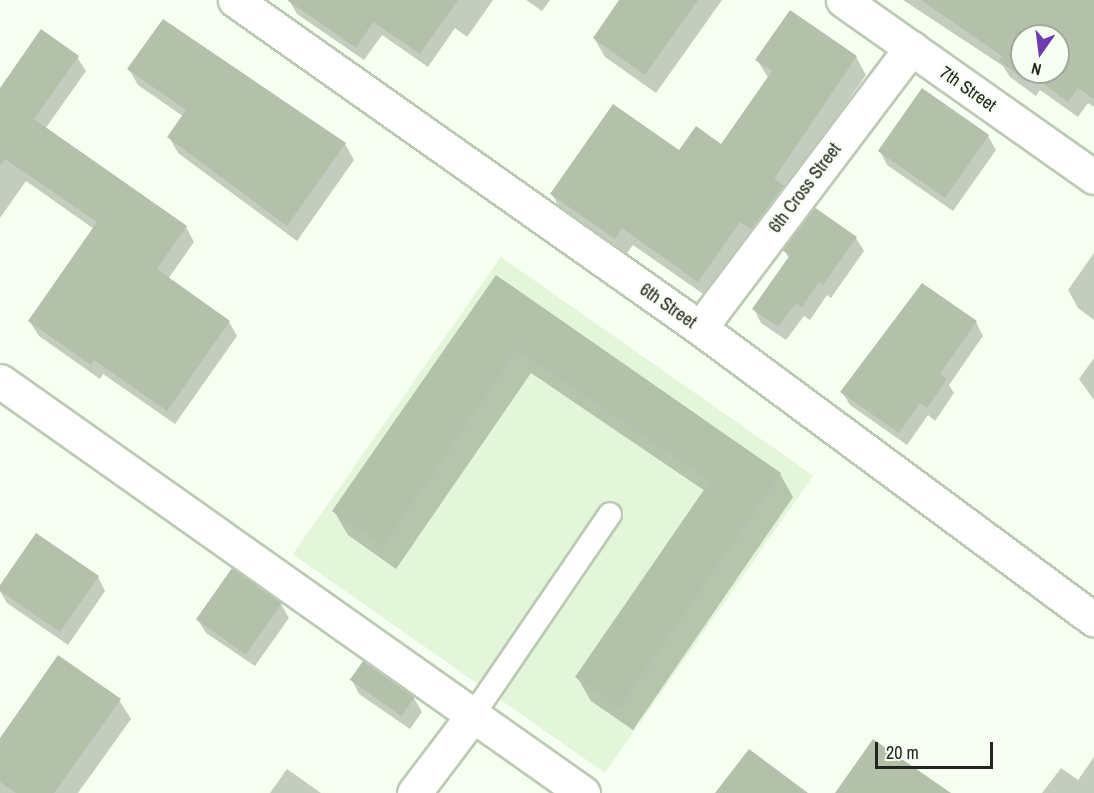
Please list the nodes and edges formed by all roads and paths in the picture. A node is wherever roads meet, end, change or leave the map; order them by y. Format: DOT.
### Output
graph roads {
  1 [pos="235,0"];
  2 [pos="843,0"];
  3 [pos="911,48"];
  4 [pos="1094,177"];
  5 [pos="700,328"];
  6 [pos="0,381"];
  7 [pos="610,514"];
  8 [pos="1094,620"];
  9 [pos="473,715"];
  10 [pos="414,793"];
  11 [pos="583,793"];
  1 -- 5 [label="street, 6th Street"];
  2 -- 3 [label="street, 7th Street"];
  3 -- 4 [label="street, 7th Street"];
  3 -- 5 [label="street, 6th Cross Street"];
  5 -- 8 [label="street, 6th Street"];
  6 -- 9 [label="street"];
  7 -- 9 [label="lane"];
  9 -- 10 [label="street"];
  9 -- 11 [label="street"];
}
